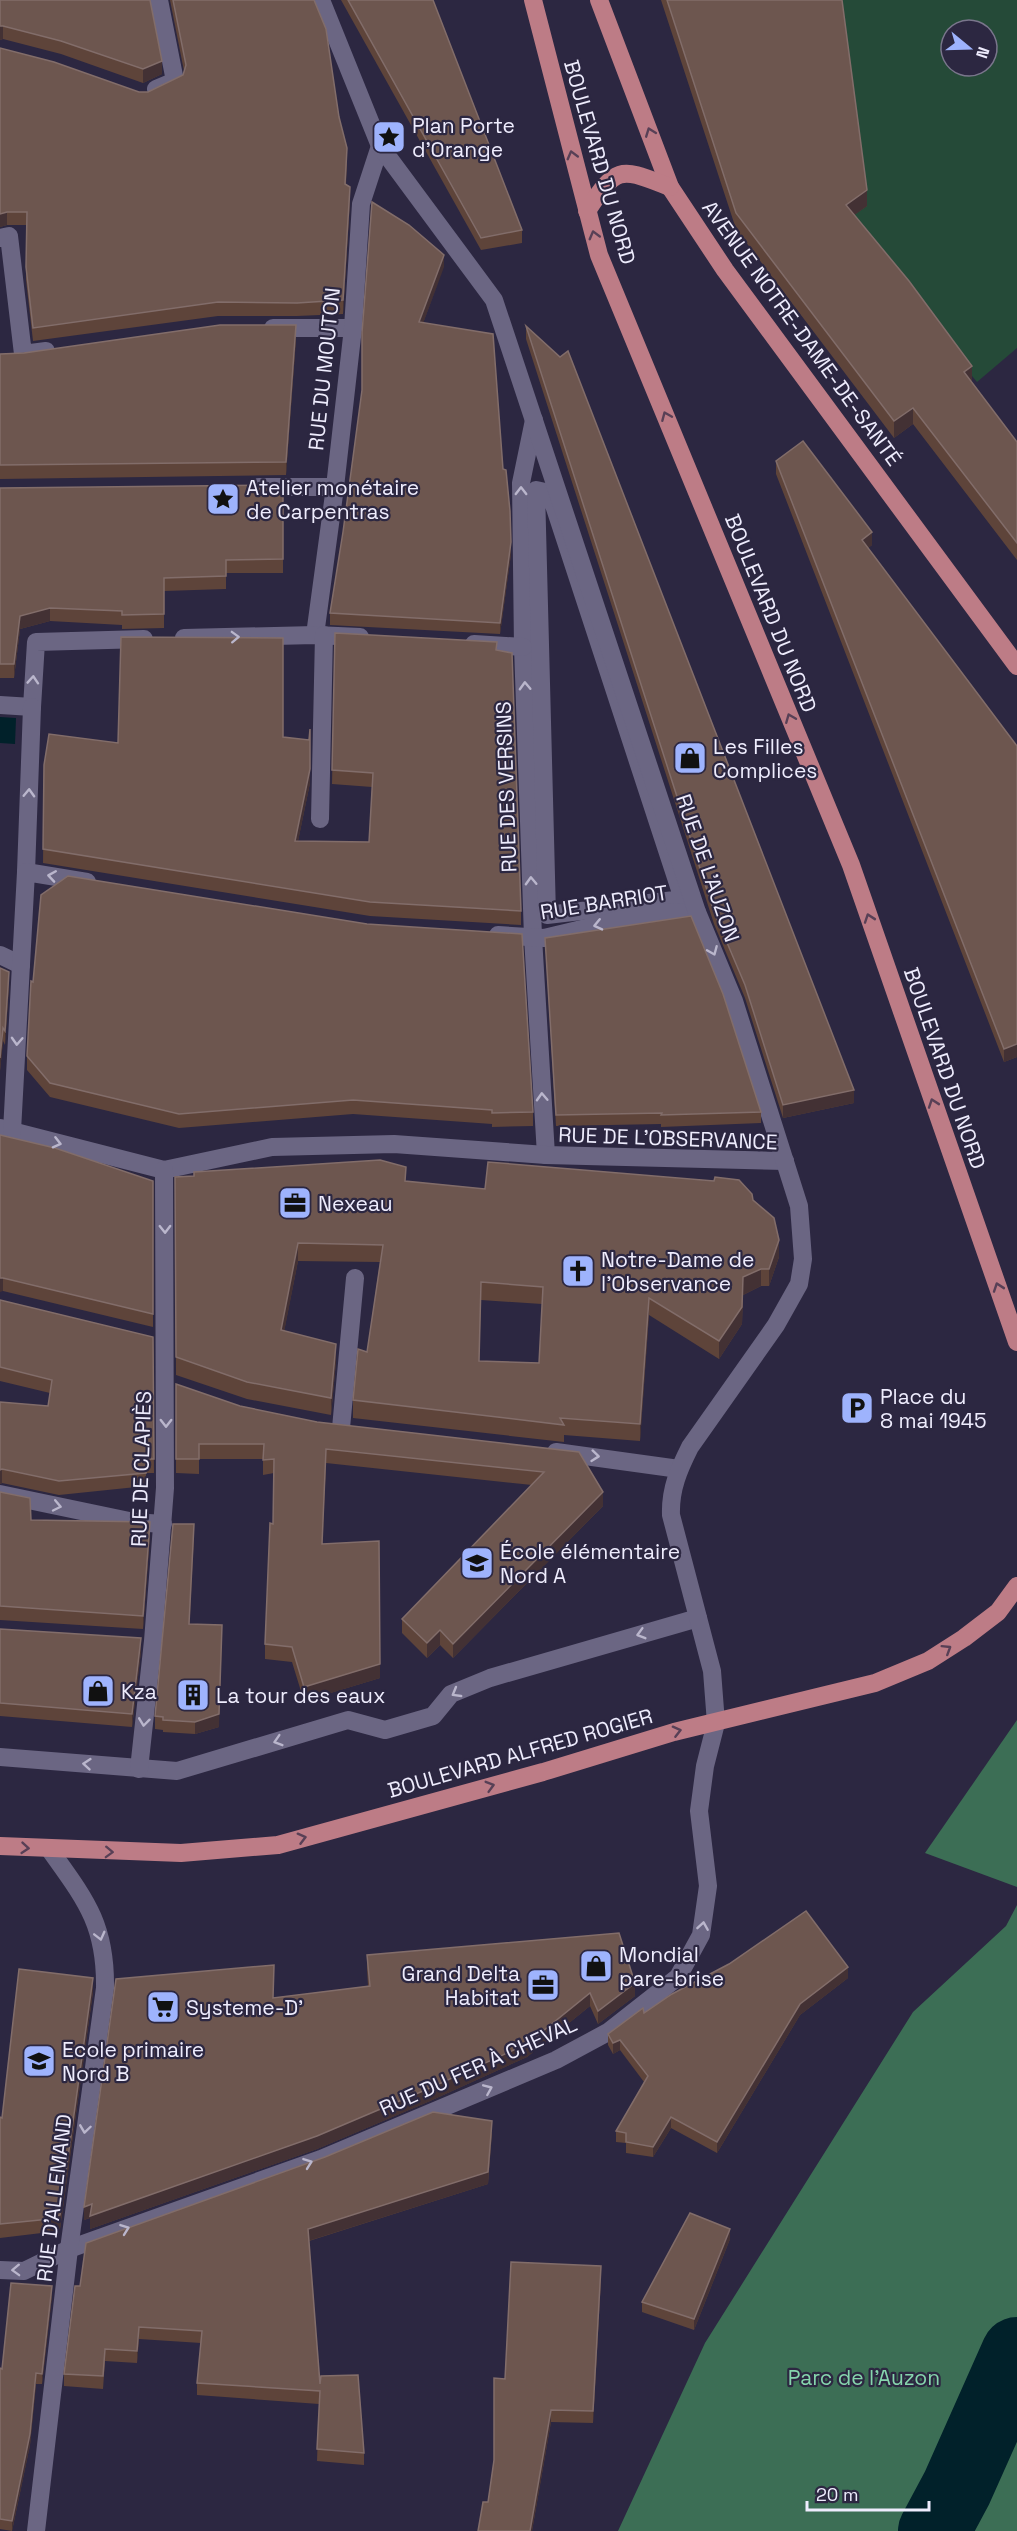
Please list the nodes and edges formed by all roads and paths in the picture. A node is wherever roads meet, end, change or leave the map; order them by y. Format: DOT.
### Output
graph roads {
  1 [pos="159,0"];
  2 [pos="321,0"];
  3 [pos="533,0"];
  4 [pos="599,0"];
  5 [pos="143,95"];
  6 [pos="380,146"];
  7 [pos="670,187"];
  8 [pos="587,211"];
  9 [pos="0,238"];
  10 [pos="252,328"];
  11 [pos="353,328"];
  12 [pos="58,349"];
  13 [pos="535,418"];
  14 [pos="239,487"];
  15 [pos="335,487"];
  16 [pos="536,490"];
  17 [pos="320,635"];
  18 [pos="383,639"];
  19 [pos="453,643"];
  20 [pos="523,647"];
  21 [pos="1017,666"];
  22 [pos="0,705"];
  23 [pos="32,706"];
  24 [pos="320,819"];
  25 [pos="27,872"];
  26 [pos="109,885"];
  27 [pos="697,912"];
  28 [pos="475,933"];
  29 [pos="533,937"];
  30 [pos="0,955"];
  31 [pos="21,965"];
  32 [pos="6,1130"];
  33 [pos="546,1155"];
  34 [pos="785,1161"];
  35 [pos="164,1170"];
  36 [pos="355,1278"];
  37 [pos="144,1337"];
  38 [pos="166,1342"];
  39 [pos="1017,1342"];
  40 [pos="319,1425"];
  41 [pos="341,1428"];
  42 [pos="364,1430"];
  43 [pos="536,1450"];
  44 [pos="679,1469"];
  45 [pos="0,1494"];
  46 [pos="163,1524"];
  47 [pos="1017,1586"];
  48 [pos="698,1618"];
  49 [pos="130,1639"];
  50 [pos="153,1641"];
  51 [pos="716,1723"];
  52 [pos="0,1757"];
  53 [pos="139,1769"];
  54 [pos="0,1846"];
  55 [pos="50,1850"];
  56 [pos="69,2249"];
  57 [pos="0,2270"];
  58 [pos="36,2531"];
  1 -- 5 [label="street"];
  2 -- 6 [label="street, RUE DE L'AUZON"];
  8 -- 3 [label="main road, BOULEVARD DU NORD, one-way"];
  7 -- 4 [label="main road, AVENUE NOTRE-DAME-DE-SANTÉ, one-way"];
  6 -- 11 [label="street, RUE DU MOUTON"];
  6 -- 13 [label="street, RUE DE L'AUZON"];
  7 -- 8 [label="main road"];
  7 -- 21 [label="main road, AVENUE NOTRE-DAME-DE-SANTÉ"];
  39 -- 8 [label="main road, BOULEVARD DU NORD, one-way"];
  9 -- 12 [label="street"];
  10 -- 11 [label="street"];
  11 -- 15 [label="street, RUE DU MOUTON"];
  20 -- 13 [label="street, RUE DES VERSINS, one-way"];
  13 -- 27 [label="street, RUE DE L'AUZON"];
  14 -- 15 [label="street"];
  15 -- 17 [label="street, RUE DU MOUTON"];
  16 -- 16 [label="street"];
  17 -- 18 [label="street"];
  23 -- 17 [label="street, one-way"];
  17 -- 24 [label="street, RUE DU MOUTON"];
  19 -- 20 [label="street"];
  29 -- 20 [label="street, RUE DES VERSINS, one-way"];
  22 -- 23 [label="street"];
  25 -- 23 [label="street, one-way"];
  26 -- 25 [label="street, one-way"];
  25 -- 31 [label="street"];
  27 -- 29 [label="street, RUE BARRIOT, one-way"];
  27 -- 34 [label="street, RUE DE L'AUZON, one-way"];
  28 -- 29 [label="street, RUE BARRIOT"];
  33 -- 29 [label="street, RUE DES VERSINS, one-way"];
  30 -- 31 [label="street"];
  31 -- 32 [label="street, one-way"];
  32 -- 35 [label="street, one-way"];
  33 -- 34 [label="street, RUE DE L'OBSERVANCE"];
  33 -- 35 [label="street, RUE DE L'OBSERVANCE"];
  34 -- 44 [label="street, RUE DE L'OBSERVANCE"];
  35 -- 38 [label="street, RUE DE CLAPIÈS, one-way"];
  36 -- 41 [label="street"];
  37 -- 38 [label="street"];
  38 -- 46 [label="street, RUE DE CLAPIÈS, one-way"];
  40 -- 41 [label="street"];
  41 -- 42 [label="street"];
  43 -- 44 [label="street, one-way"];
  44 -- 48 [label="street, RUE DE L'OBSERVANCE"];
  45 -- 46 [label="street, one-way"];
  46 -- 50 [label="street, RUE DE CLAPIÈS"];
  51 -- 47 [label="main road, BOULEVARD ALFRED ROGIER, one-way"];
  48 -- 51 [label="street, RUE DE L'OBSERVANCE"];
  48 -- 53 [label="street, one-way"];
  49 -- 50 [label="street"];
  50 -- 53 [label="street, RUE DE CLAPIÈS, one-way"];
  55 -- 51 [label="main road, BOULEVARD ALFRED ROGIER, one-way"];
  56 -- 51 [label="street, RUE DU FER À CHEVAL, one-way"];
  53 -- 52 [label="street, one-way"];
  54 -- 55 [label="main road, BOULEVARD ALFRED ROGIER, one-way"];
  55 -- 56 [label="street, RUE D'ALLEMAND, one-way"];
  56 -- 57 [label="street, RUE DU FER À CHEVAL, one-way"];
  56 -- 58 [label="street, RUE D'ALLEMAND"];
}
